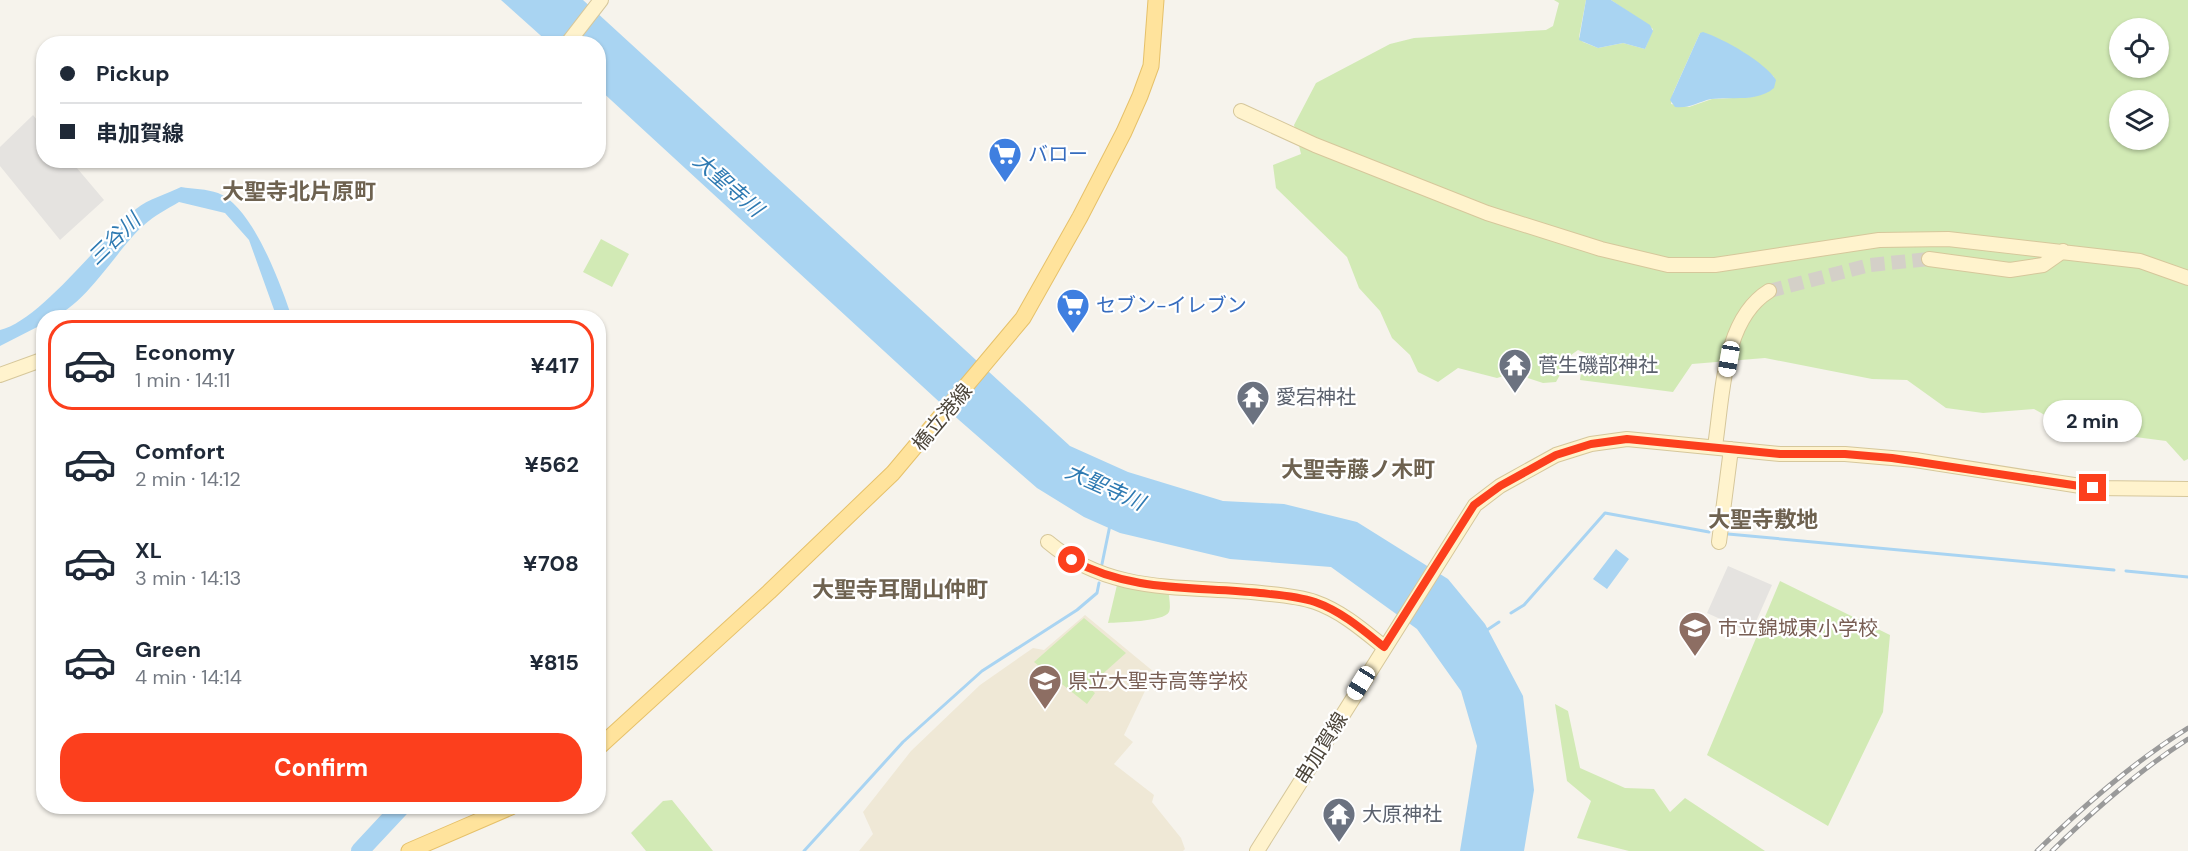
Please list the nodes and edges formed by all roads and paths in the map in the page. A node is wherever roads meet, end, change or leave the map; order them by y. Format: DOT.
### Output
graph roads {
  1 [pos="601,0"];
  2 [pos="1156,0"];
  3 [pos="573,36"];
  4 [pos="1241,111"];
  5 [pos="2063,251"];
  6 [pos="1929,259"];
  7 [pos="2188,278"];
  8 [pos="1768,291"];
  9 [pos="36,361"];
  10 [pos="0,375"];
  11 [pos="1715,446"];
  12 [pos="1731,449"];
  13 [pos="2188,489"];
  14 [pos="1048,542"];
  15 [pos="1719,542"];
  16 [pos="1385,644"];
  17 [pos="606,741"];
  18 [pos="496,814"];
  19 [pos="409,851"];
  20 [pos="1257,851"];
  1 -- 3 [label="street"];
  2 -- 17 [label="main road, 橋立港線"];
  4 -- 5 [label="street"];
  5 -- 6 [label="street"];
  5 -- 7 [label="street"];
  8 -- 11 [label="street"];
  9 -- 10 [label="street"];
  11 -- 12 [label="street, 串加賀線"];
  11 -- 16 [label="street, 串加賀線"];
  12 -- 13 [label="street, 串加賀線"];
  12 -- 15 [label="street"];
  14 -- 16 [label="street"];
  16 -- 20 [label="street, 串加賀線"];
  18 -- 19 [label="main road"];
}
